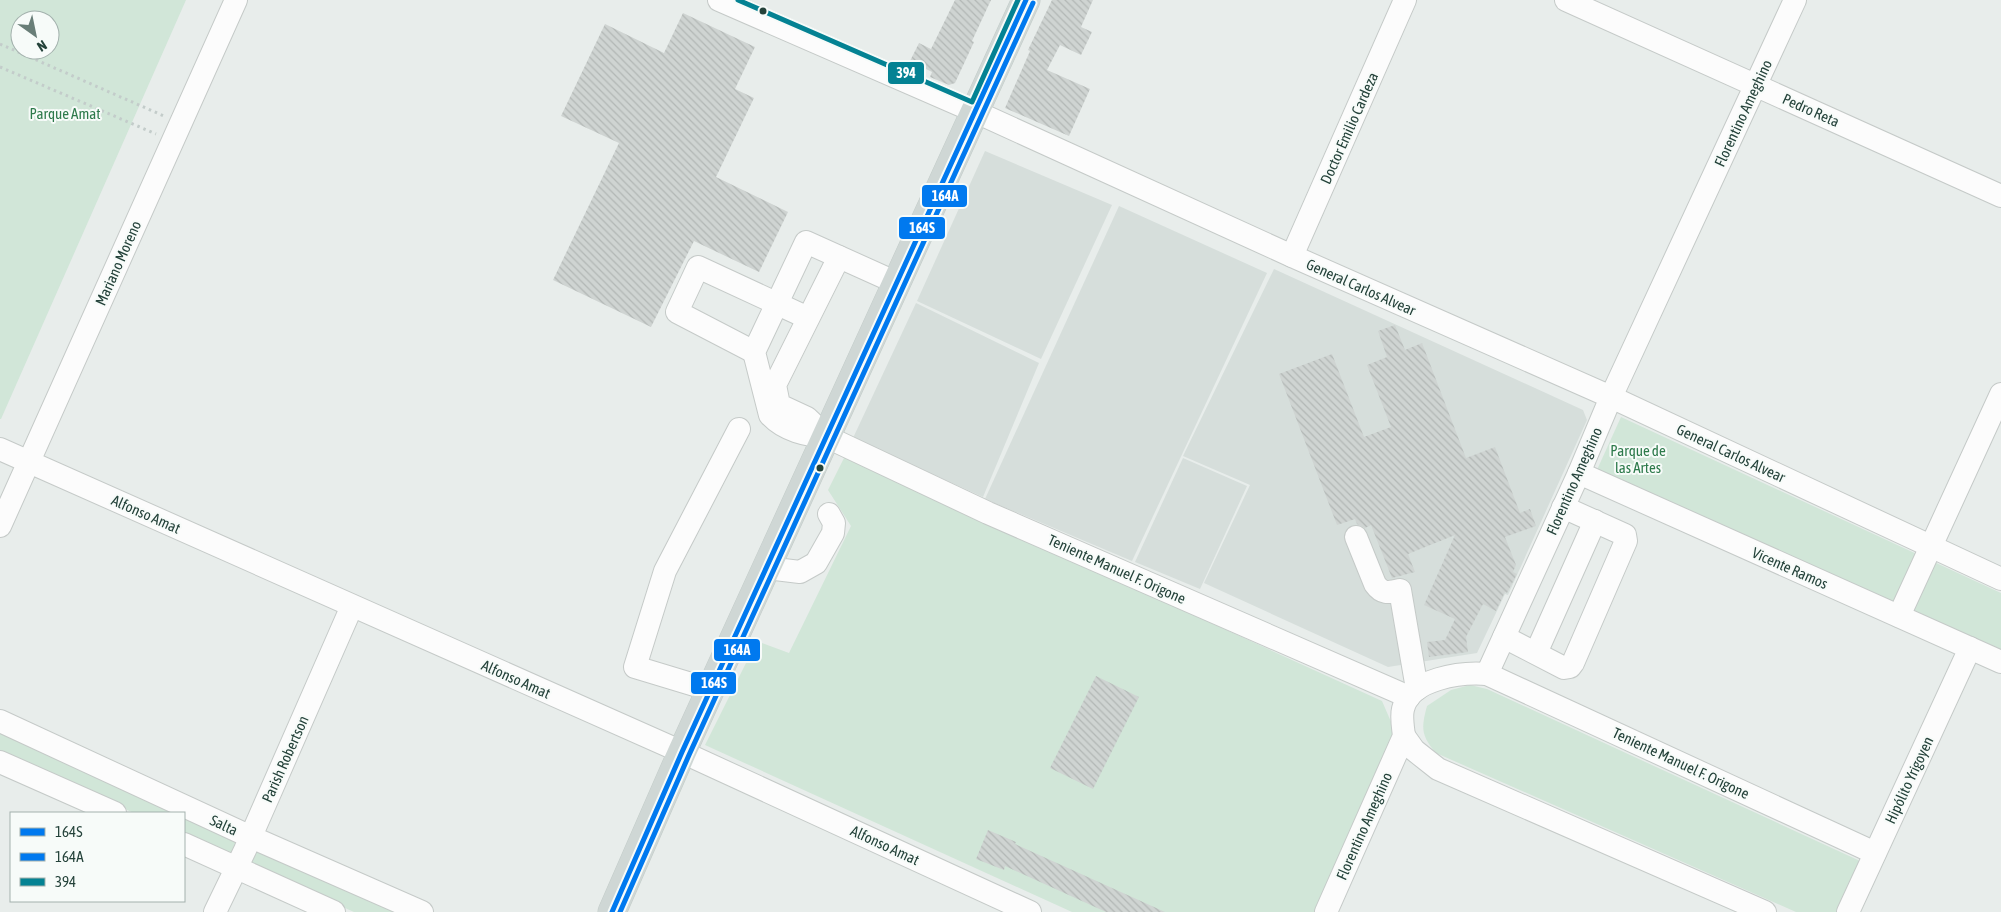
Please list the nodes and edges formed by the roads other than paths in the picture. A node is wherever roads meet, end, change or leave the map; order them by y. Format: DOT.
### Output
graph roads {
  1 [pos="236,0"];
  2 [pos="719,0"];
  3 [pos="1026,0"];
  4 [pos="1405,0"];
  5 [pos="1566,0"];
  6 [pos="1794,0"];
  7 [pos="1756,85"];
  8 [pos="976,112"];
  9 [pos="2001,196"];
  10 [pos="1292,256"];
  11 [pos="839,257"];
  12 [pos="897,283"];
  13 [pos="777,304"];
  14 [pos="808,318"];
  15 [pos="754,352"];
  16 [pos="2001,394"];
  17 [pos="1611,397"];
  18 [pos="739,429"];
  19 [pos="827,437"];
  20 [pos="0,449"];
  21 [pos="28,462"];
  22 [pos="1579,474"];
  23 [pos="1563,507"];
  24 [pos="829,514"];
  25 [pos="1596,521"];
  26 [pos="0,526"];
  27 [pos="1356,537"];
  28 [pos="1931,547"];
  29 [pos="767,568"];
  30 [pos="2001,580"];
  31 [pos="352,606"];
  32 [pos="1899,616"];
  33 [pos="1504,637"];
  34 [pos="1970,648"];
  35 [pos="1536,653"];
  36 [pos="2001,662"];
  37 [pos="1487,674"];
  38 [pos="711,690"];
  39 [pos="1413,693"];
  40 [pos="0,721"];
  41 [pos="1404,736"];
  42 [pos="682,752"];
  43 [pos="0,762"];
  44 [pos="113,812"];
  45 [pos="251,837"];
  46 [pos="185,844"];
  47 [pos="1875,853"];
  48 [pos="236,868"];
  49 [pos="1016,909"];
  50 [pos="215,912"];
  51 [pos="334,912"];
  52 [pos="422,912"];
  53 [pos="612,912"];
  54 [pos="1326,912"];
  55 [pos="1765,912"];
  56 [pos="1848,912"];
  1 -- 21 [label="street, Mariano Moreno"];
  2 -- 8 [label="street, General Carlos Alvear"];
  3 -- 8 [label="main road"];
  4 -- 10 [label="street, Doctor Emilio Cardeza"];
  5 -- 7 [label="street, Pedro Reta"];
  6 -- 7 [label="street, Florentino Ameghino"];
  7 -- 9 [label="street, Pedro Reta"];
  7 -- 17 [label="street, Florentino Ameghino"];
  8 -- 10 [label="street, General Carlos Alvear"];
  8 -- 12 [label="main road"];
  10 -- 17 [label="street, General Carlos Alvear"];
  11 -- 12 [label="street"];
  11 -- 13 [label="street"];
  11 -- 14 [label="street"];
  12 -- 19 [label="main road"];
  13 -- 14 [label="street"];
  13 -- 15 [label="street"];
  13 -- 15 [label="street"];
  14 -- 19 [label="street"];
  15 -- 19 [label="street"];
  16 -- 28 [label="street"];
  17 -- 22 [label="street, Florentino Ameghino"];
  17 -- 28 [label="street, General Carlos Alvear"];
  18 -- 38 [label="street"];
  19 -- 29 [label="main road"];
  19 -- 39 [label="street, Teniente Manuel F. Origone"];
  20 -- 21 [label="street, Alfonso Amat"];
  21 -- 26 [label="street, Mariano Moreno"];
  21 -- 31 [label="street, Alfonso Amat"];
  22 -- 23 [label="street, Florentino Ameghino"];
  22 -- 32 [label="street, Vicente Ramos"];
  23 -- 25 [label="street"];
  23 -- 33 [label="street, Florentino Ameghino"];
  24 -- 29 [label="street"];
  25 -- 35 [label="street"];
  25 -- 35 [label="street"];
  27 -- 39 [label="street"];
  28 -- 30 [label="street, General Carlos Alvear"];
  28 -- 32 [label="street"];
  29 -- 38 [label="main road"];
  31 -- 42 [label="street, Alfonso Amat"];
  31 -- 45 [label="street, Parish Robertson"];
  32 -- 34 [label="street, Vicente Ramos"];
  33 -- 35 [label="street"];
  33 -- 37 [label="street, Florentino Ameghino"];
  34 -- 36 [label="street, Vicente Ramos"];
  34 -- 47 [label="street, Hipólito Yrigoyen"];
  37 -- 39 [label="street"];
  37 -- 47 [label="street, Teniente Manuel F. Origone"];
  38 -- 42 [label="main road"];
  39 -- 41 [label="street, Florentino Ameghino"];
  40 -- 45 [label="street, Salta"];
  41 -- 54 [label="street, Florentino Ameghino"];
  41 -- 55 [label="street"];
  42 -- 49 [label="street, Alfonso Amat"];
  42 -- 53 [label="main road"];
  43 -- 44 [label="street"];
  45 -- 48 [label="street, Parish Robertson"];
  45 -- 52 [label="street, Salta"];
  46 -- 48 [label="street"];
  47 -- 56 [label="street, Hipólito Yrigoyen"];
  48 -- 50 [label="street, Parish Robertson"];
  48 -- 51 [label="street"];
}
